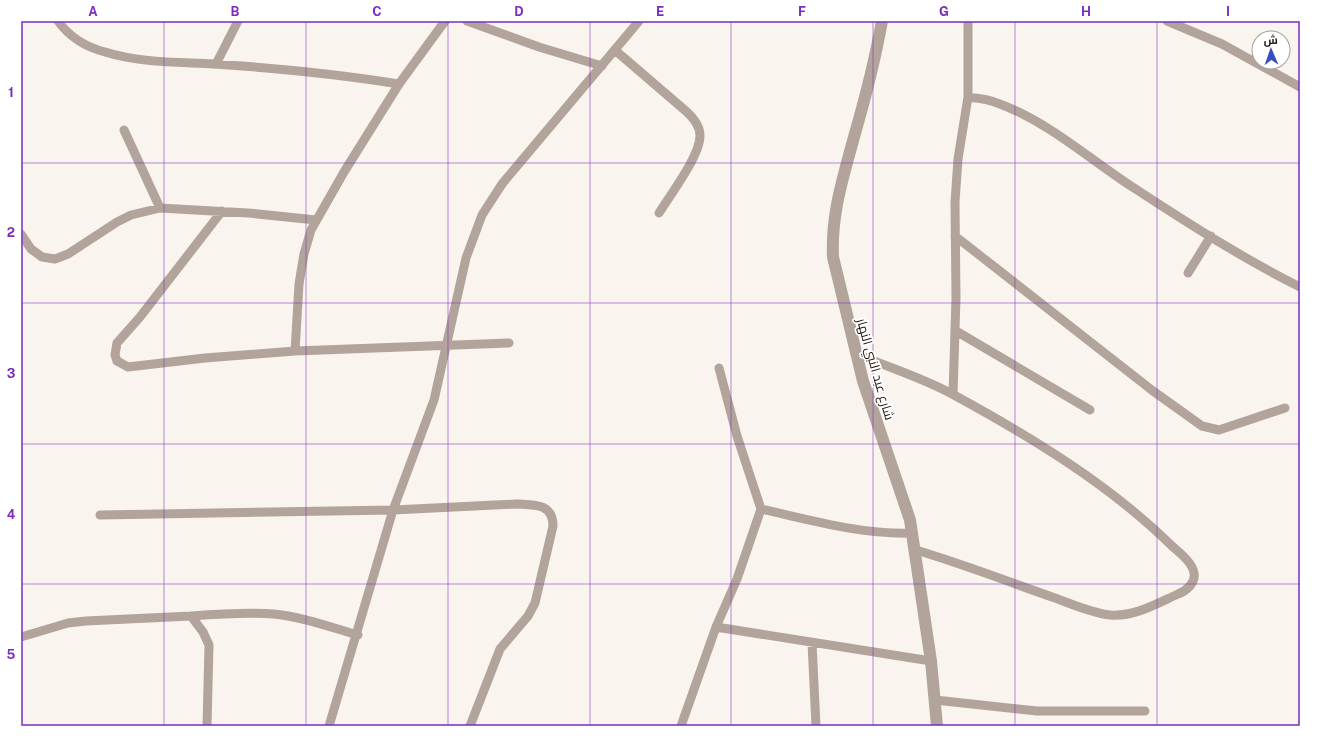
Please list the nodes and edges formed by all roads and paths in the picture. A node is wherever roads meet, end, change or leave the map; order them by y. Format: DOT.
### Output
graph roads {
  1 [pos="58,21"];
  2 [pos="238,21"];
  3 [pos="445,21"];
  4 [pos="467,21"];
  5 [pos="639,21"];
  6 [pos="882,21"];
  7 [pos="968,21"];
  8 [pos="1167,21"];
  9 [pos="616,51"];
  10 [pos="216,64"];
  11 [pos="602,66"];
  12 [pos="399,84"];
  13 [pos="1300,87"];
  14 [pos="968,97"];
  15 [pos="124,130"];
  16 [pos="160,208"];
  17 [pos="222,211"];
  18 [pos="659,213"];
  19 [pos="316,220"];
  20 [pos="21,234"];
  21 [pos="955,236"];
  22 [pos="1211,236"];
  23 [pos="1188,273"];
  24 [pos="1300,288"];
  25 [pos="956,331"];
  26 [pos="509,342"];
  27 [pos="447,344"];
  28 [pos="294,351"];
  29 [pos="855,353"];
  30 [pos="719,368"];
  31 [pos="953,394"];
  32 [pos="1285,408"];
  33 [pos="1090,410"];
  34 [pos="761,509"];
  35 [pos="394,510"];
  36 [pos="100,515"];
  37 [pos="913,533"];
  38 [pos="916,550"];
  39 [pos="191,616"];
  40 [pos="716,627"];
  41 [pos="358,635"];
  42 [pos="21,637"];
  43 [pos="812,644"];
  44 [pos="931,661"];
  45 [pos="935,700"];
  46 [pos="1145,710"];
  47 [pos="207,726"];
  48 [pos="330,726"];
  49 [pos="470,726"];
  50 [pos="681,726"];
  51 [pos="816,726"];
  52 [pos="937,726"];
  1 -- 10 [label="street"];
  2 -- 10 [label="street"];
  3 -- 12 [label="street"];
  4 -- 11 [label="street"];
  5 -- 9 [label="street"];
  6 -- 29 [label="street, شارع عبد النبي النهار"];
  7 -- 14 [label="street"];
  8 -- 13 [label="street"];
  9 -- 11 [label="street"];
  9 -- 18 [label="street"];
  10 -- 12 [label="street"];
  11 -- 27 [label="street"];
  12 -- 19 [label="street"];
  14 -- 21 [label="street"];
  14 -- 22 [label="street"];
  15 -- 16 [label="street"];
  16 -- 17 [label="street"];
  16 -- 20 [label="street"];
  17 -- 19 [label="street"];
  17 -- 28 [label="street"];
  19 -- 28 [label="street"];
  21 -- 25 [label="street"];
  21 -- 32 [label="street"];
  22 -- 23 [label="street"];
  22 -- 24 [label="street"];
  25 -- 31 [label="street"];
  25 -- 33 [label="street"];
  26 -- 27 [label="street"];
  27 -- 28 [label="street"];
  27 -- 35 [label="street"];
  29 -- 31 [label="street"];
  29 -- 37 [label="street, شارع عبد النبي النهار"];
  30 -- 34 [label="street"];
  31 -- 38 [label="street"];
  34 -- 37 [label="street"];
  34 -- 40 [label="street"];
  35 -- 36 [label="street"];
  35 -- 41 [label="street"];
  35 -- 49 [label="street"];
  37 -- 38 [label="street, شارع عبد النبي النهار"];
  38 -- 44 [label="street, شارع عبد النبي النهار"];
  39 -- 41 [label="street"];
  39 -- 42 [label="street"];
  39 -- 47 [label="street"];
  40 -- 43 [label="street"];
  40 -- 50 [label="street"];
  41 -- 48 [label="street"];
  43 -- 44 [label="street"];
  43 -- 51 [label="street"];
  44 -- 45 [label="street, شارع عبد النبي النهار"];
  45 -- 46 [label="street"];
  45 -- 52 [label="street, شارع عبد النبي النهار"];
}
